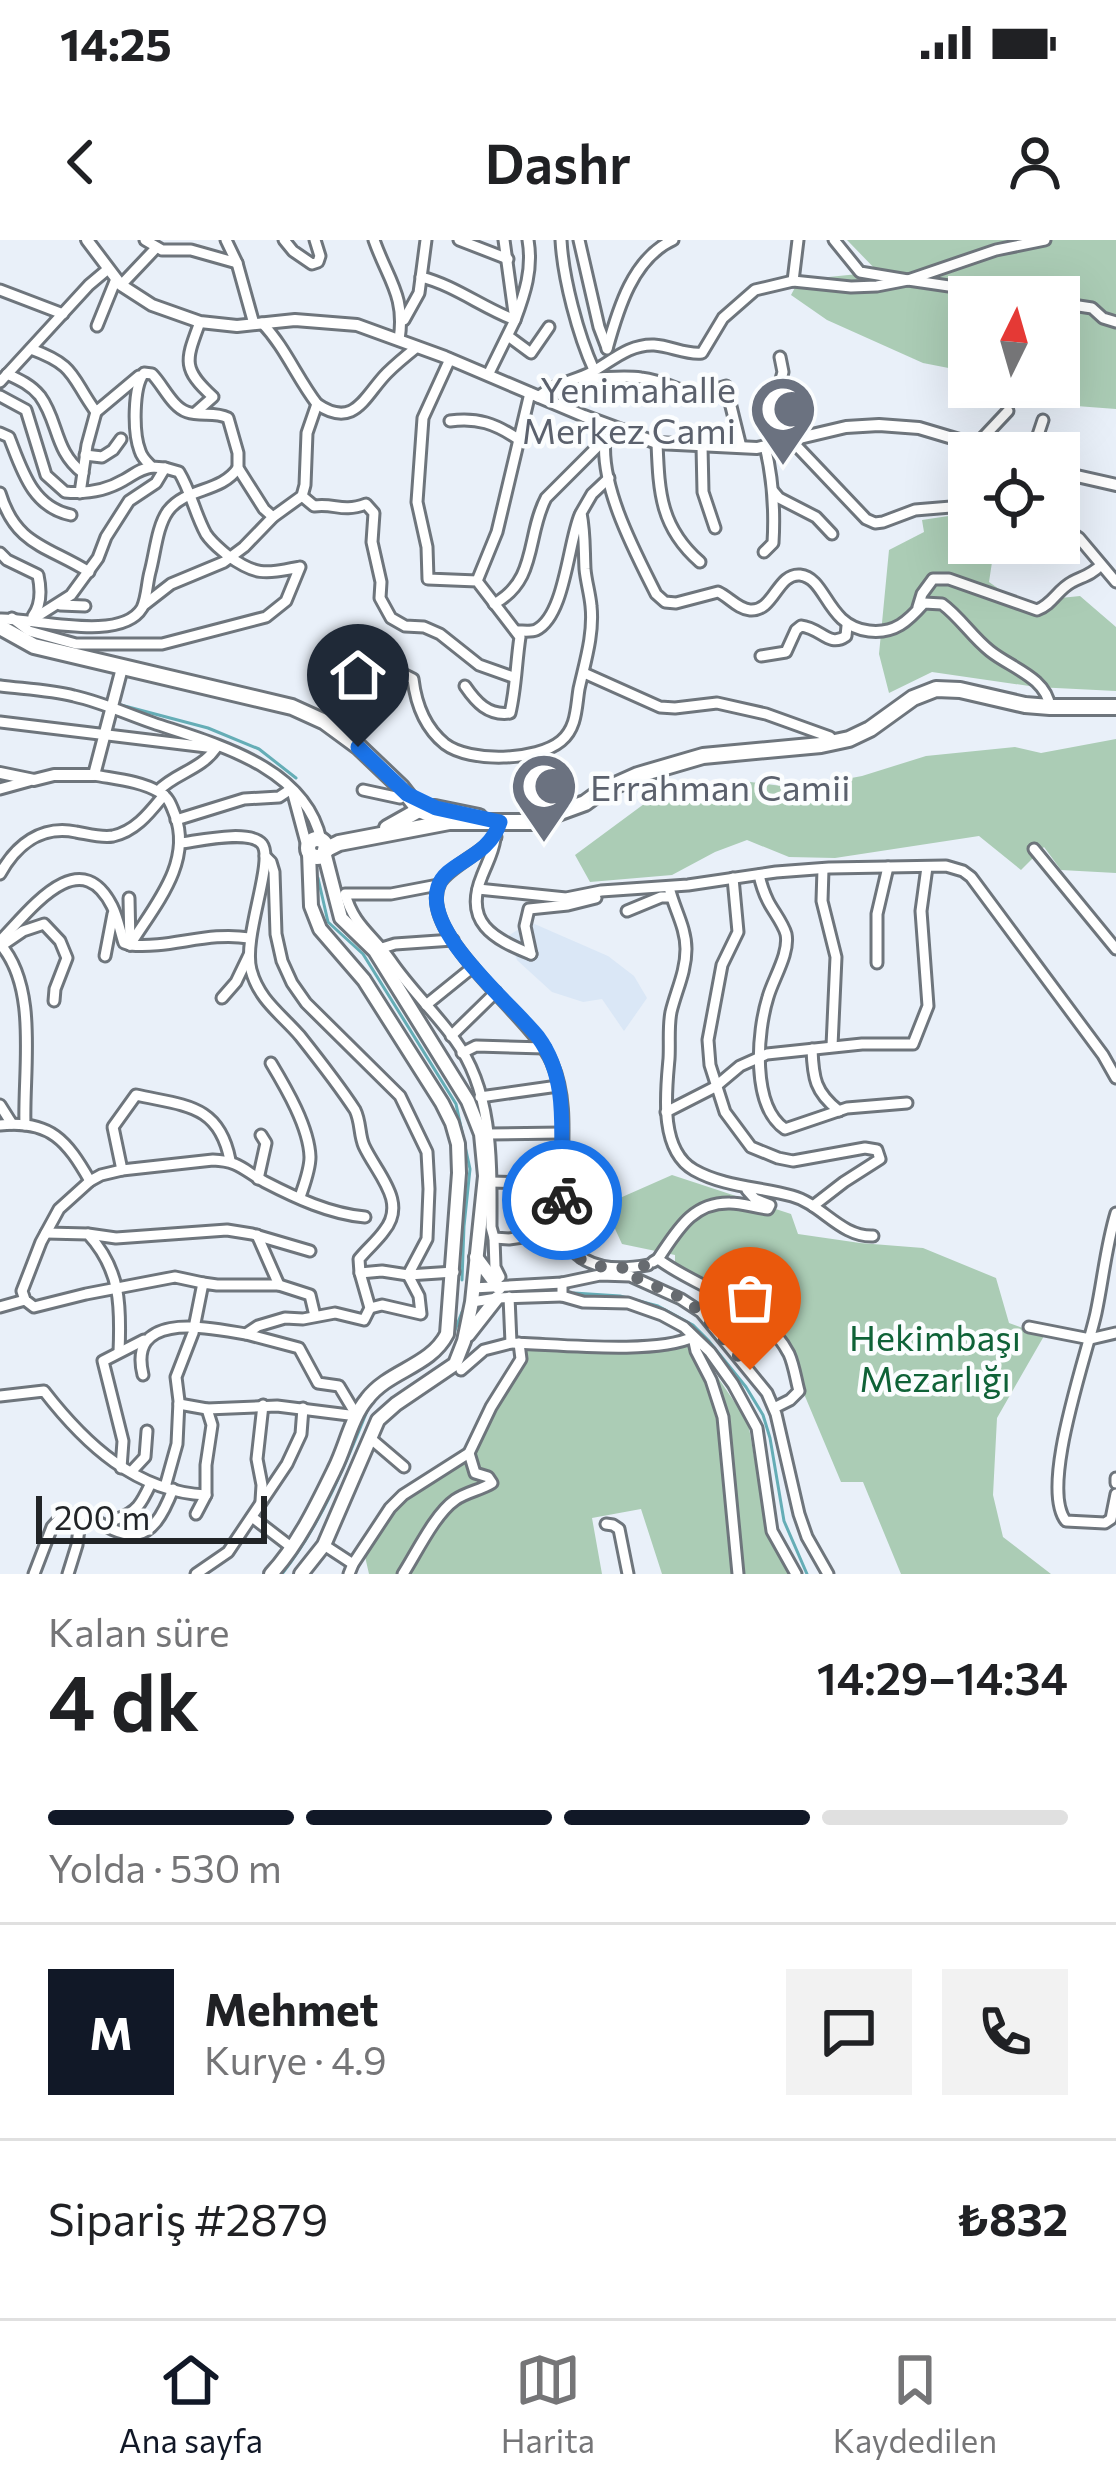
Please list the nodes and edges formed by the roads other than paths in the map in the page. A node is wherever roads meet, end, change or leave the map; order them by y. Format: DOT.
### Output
graph roads {
  1 [pos="87,240"];
  2 [pos="146,240"];
  3 [pos="173,240"];
  4 [pos="226,240"];
  5 [pos="284,240"];
  6 [pos="315,240"];
  7 [pos="374,240"];
  8 [pos="386,240"];
  9 [pos="426,240"];
  10 [pos="459,240"];
  11 [pos="504,240"];
  12 [pos="528,240"];
  13 [pos="561,240"];
  14 [pos="579,240"];
  15 [pos="673,240"];
  16 [pos="798,240"];
  17 [pos="834,240"];
  18 [pos="1037,241"];
  19 [pos="159,249"];
  20 [pos="381,259"];
  21 [pos="508,259"];
  22 [pos="237,262"];
  23 [pos="421,277"];
  24 [pos="115,278"];
  25 [pos="908,280"];
  26 [pos="793,281"];
  27 [pos="948,286"];
  28 [pos="0,290"];
  29 [pos="1080,306"];
  30 [pos="64,314"];
  31 [pos="515,320"];
  32 [pos="200,322"];
  33 [pos="1116,322"];
  34 [pos="258,324"];
  35 [pos="401,325"];
  36 [pos="97,326"];
  37 [pos="548,327"];
  38 [pos="508,336"];
  39 [pos="399,340"];
  40 [pos="416,346"];
  41 [pos="31,349"];
  42 [pos="611,352"];
  43 [pos="780,357"];
  44 [pos="450,359"];
  45 [pos="594,370"];
  46 [pos="488,375"];
  47 [pos="140,376"];
  48 [pos="578,377"];
  49 [pos="4,378"];
  50 [pos="534,395"];
  51 [pos="0,396"];
  52 [pos="316,404"];
  53 [pos="1009,411"];
  54 [pos="96,412"];
  55 [pos="195,413"];
  56 [pos="1043,419"];
  57 [pos="450,422"];
  58 [pos="607,432"];
  59 [pos="985,432"];
  60 [pos="1039,432"];
  61 [pos="0,433"];
  62 [pos="948,436"];
  63 [pos="121,439"];
  64 [pos="518,439"];
  65 [pos="791,440"];
  66 [pos="657,443"];
  67 [pos="702,446"];
  68 [pos="765,446"];
  69 [pos="741,447"];
  70 [pos="86,455"];
  71 [pos="152,467"];
  72 [pos="165,468"];
  73 [pos="238,468"];
  74 [pos="83,473"];
  75 [pos="1080,477"];
  76 [pos="610,478"];
  77 [pos="1116,485"];
  78 [pos="773,491"];
  79 [pos="0,493"];
  80 [pos="80,493"];
  81 [pos="191,495"];
  82 [pos="302,496"];
  83 [pos="948,509"];
  84 [pos="581,513"];
  85 [pos="71,514"];
  86 [pos="273,517"];
  87 [pos="715,528"];
  88 [pos="832,534"];
  89 [pos="1080,539"];
  90 [pos="764,552"];
  91 [pos="0,553"];
  92 [pos="231,557"];
  93 [pos="700,562"];
  94 [pos="1101,565"];
  95 [pos="89,572"];
  96 [pos="477,581"];
  97 [pos="1116,582"];
  98 [pos="56,604"];
  99 [pos="494,604"];
  100 [pos="144,605"];
  101 [pos="85,606"];
  102 [pos="917,612"];
  103 [pos="4,621"];
  104 [pos="30,621"];
  105 [pos="848,626"];
  106 [pos="518,631"];
  107 [pos="760,656"];
  108 [pos="122,668"];
  109 [pos="584,673"];
  110 [pos="403,674"];
  111 [pos="513,677"];
  112 [pos="0,686"];
  113 [pos="465,686"];
  114 [pos="1116,702"];
  115 [pos="113,704"];
  116 [pos="1050,704"];
  117 [pos="0,722"];
  118 [pos="105,737"];
  119 [pos="830,737"];
  120 [pos="221,748"];
  121 [pos="0,773"];
  122 [pos="94,775"];
  123 [pos="34,780"];
  124 [pos="0,789"];
  125 [pos="291,789"];
  126 [pos="363,790"];
  127 [pos="161,793"];
  128 [pos="407,794"];
  129 [pos="563,811"];
  130 [pos="418,816"];
  131 [pos="176,820"];
  132 [pos="497,827"];
  133 [pos="181,843"];
  134 [pos="318,848"];
  135 [pos="1034,849"];
  136 [pos="266,856"];
  137 [pos="927,866"];
  138 [pos="888,867"];
  139 [pos="824,869"];
  140 [pos="0,874"];
  141 [pos="759,874"];
  142 [pos="733,878"];
  143 [pos="438,885"];
  144 [pos="478,889"];
  145 [pos="626,889"];
  146 [pos="670,892"];
  147 [pos="129,898"];
  148 [pos="113,908"];
  149 [pos="627,911"];
  150 [pos="249,938"];
  151 [pos="452,940"];
  152 [pos="1,943"];
  153 [pos="130,945"];
  154 [pos="382,948"];
  155 [pos="1116,949"];
  156 [pos="249,955"];
  157 [pos="106,956"];
  158 [pos="877,963"];
  159 [pos="473,967"];
  160 [pos="496,992"];
  161 [pos="222,998"];
  162 [pos="54,1000"];
  163 [pos="426,1005"];
  164 [pos="451,1036"];
  165 [pos="832,1046"];
  166 [pos="546,1048"];
  167 [pos="812,1048"];
  168 [pos="463,1055"];
  169 [pos="759,1058"];
  170 [pos="271,1063"];
  171 [pos="446,1066"];
  172 [pos="1116,1078"];
  173 [pos="558,1086"];
  174 [pos="715,1087"];
  175 [pos="479,1097"];
  176 [pos="907,1103"];
  177 [pos="0,1105"];
  178 [pos="839,1111"];
  179 [pos="666,1112"];
  180 [pos="6,1125"];
  181 [pos="25,1125"];
  182 [pos="562,1132"];
  183 [pos="261,1135"];
  184 [pos="489,1135"];
  185 [pos="230,1160"];
  186 [pos="122,1171"];
  187 [pos="258,1179"];
  188 [pos="90,1181"];
  189 [pos="491,1182"];
  190 [pos="562,1184"];
  191 [pos="745,1187"];
  192 [pos="300,1197"];
  193 [pos="813,1205"];
  194 [pos="1116,1213"];
  195 [pos="365,1217"];
  196 [pos="564,1231"];
  197 [pos="46,1232"];
  198 [pos="88,1234"];
  199 [pos="257,1235"];
  200 [pos="873,1236"];
  201 [pos="494,1238"];
  202 [pos="310,1251"];
  203 [pos="476,1257"];
  204 [pos="653,1262"];
  205 [pos="1116,1262"];
  206 [pos="1103,1264"];
  207 [pos="454,1272"];
  208 [pos="359,1273"];
  209 [pos="408,1275"];
  210 [pos="637,1278"];
  211 [pos="203,1282"];
  212 [pos="279,1285"];
  213 [pos="117,1288"];
  214 [pos="501,1290"];
  215 [pos="562,1290"];
  216 [pos="452,1293"];
  217 [pos="472,1295"];
  218 [pos="29,1304"];
  219 [pos="0,1307"];
  220 [pos="370,1308"];
  221 [pos="315,1316"];
  222 [pos="279,1320"];
  223 [pos="194,1326"];
  224 [pos="1029,1327"];
  225 [pos="1116,1333"];
  226 [pos="246,1334"];
  227 [pos="693,1337"];
  228 [pos="148,1338"];
  229 [pos="1090,1339"];
  230 [pos="273,1341"];
  231 [pos="464,1341"];
  232 [pos="515,1343"];
  233 [pos="119,1352"];
  234 [pos="460,1370"];
  235 [pos="143,1375"];
  236 [pos="0,1396"];
  237 [pos="179,1404"];
  238 [pos="262,1406"];
  239 [pos="303,1408"];
  240 [pos="774,1408"];
  241 [pos="207,1409"];
  242 [pos="357,1416"];
  243 [pos="147,1431"];
  244 [pos="370,1438"];
  245 [pos="470,1453"];
  246 [pos="404,1467"];
  247 [pos="126,1470"];
  248 [pos="152,1483"];
  249 [pos="169,1488"];
  250 [pos="1116,1494"];
  251 [pos="206,1496"];
  252 [pos="260,1502"];
  253 [pos="81,1512"];
  254 [pos="196,1514"];
  255 [pos="251,1517"];
  256 [pos="117,1519"];
  257 [pos="606,1524"];
  258 [pos="324,1545"];
  259 [pos="291,1547"];
  260 [pos="351,1569"];
  261 [pos="34,1574"];
  262 [pos="68,1574"];
  263 [pos="196,1574"];
  264 [pos="271,1574"];
  265 [pos="301,1574"];
  266 [pos="403,1574"];
  267 [pos="628,1574"];
  268 [pos="738,1574"];
  269 [pos="796,1574"];
  270 [pos="828,1574"];
  1 -- 24 [label="street"];
  2 -- 19 [label="street"];
  3 -- 19 [label="street"];
  4 -- 22 [label="street"];
  5 -- 6 [label="street"];
  7 -- 20 [label="street"];
  8 -- 20 [label="street"];
  9 -- 23 [label="street"];
  10 -- 21 [label="street"];
  11 -- 21 [label="street"];
  12 -- 31 [label="street"];
  13 -- 45 [label="street"];
  14 -- 42 [label="street"];
  15 -- 42 [label="street"];
  16 -- 26 [label="street"];
  17 -- 25 [label="street"];
  18 -- 25 [label="street"];
  19 -- 22 [label="street"];
  19 -- 24 [label="street"];
  20 -- 35 [label="street"];
  21 -- 31 [label="street"];
  22 -- 34 [label="street"];
  23 -- 31 [label="street"];
  23 -- 35 [label="street"];
  24 -- 30 [label="street"];
  24 -- 32 [label="street"];
  24 -- 36 [label="street"];
  25 -- 26 [label="street"];
  25 -- 27 [label="street"];
  26 -- 42 [label="street"];
  28 -- 30 [label="street"];
  29 -- 33 [label="street"];
  30 -- 41 [label="street"];
  31 -- 38 [label="street"];
  32 -- 34 [label="street"];
  32 -- 55 [label="street"];
  34 -- 39 [label="street"];
  34 -- 52 [label="street"];
  35 -- 39 [label="street"];
  37 -- 38 [label="street"];
  38 -- 46 [label="street"];
  39 -- 40 [label="street"];
  40 -- 44 [label="street"];
  40 -- 52 [label="street"];
  41 -- 49 [label="street"];
  41 -- 54 [label="street"];
  42 -- 45 [label="street"];
  43 -- 65 [label="street"];
  44 -- 46 [label="street"];
  44 -- 96 [label="street"];
  45 -- 48 [label="street"];
  46 -- 50 [label="street"];
  47 -- 54 [label="street"];
  47 -- 55 [label="street"];
  47 -- 71 [label="street"];
  48 -- 50 [label="street"];
  48 -- 69 [label="street"];
  49 -- 74 [label="street"];
  50 -- 58 [label="street"];
  50 -- 64 [label="street"];
  51 -- 80 [label="street"];
  52 -- 82 [label="street"];
  53 -- 59 [label="street"];
  54 -- 70 [label="street"];
  55 -- 73 [label="street"];
  56 -- 60 [label="street"];
  57 -- 64 [label="street"];
  58 -- 66 [label="street"];
  58 -- 76 [label="street"];
  58 -- 99 [label="street"];
  61 -- 85 [label="street"];
  62 -- 65 [label="street"];
  63 -- 70 [label="street"];
  64 -- 96 [label="street"];
  65 -- 68 [label="street"];
  65 -- 83 [label="street"];
  66 -- 67 [label="street"];
  66 -- 93 [label="street"];
  67 -- 69 [label="street"];
  67 -- 87 [label="street"];
  68 -- 69 [label="street"];
  68 -- 78 [label="street"];
  70 -- 74 [label="street"];
  71 -- 72 [label="street"];
  71 -- 80 [label="street"];
  72 -- 81 [label="street"];
  72 -- 95 [label="street"];
  73 -- 81 [label="street"];
  73 -- 86 [label="street"];
  74 -- 80 [label="street"];
  75 -- 77 [label="street"];
  76 -- 84 [label="street"];
  76 -- 105 [label="street"];
  78 -- 88 [label="street"];
  78 -- 90 [label="street"];
  79 -- 95 [label="street"];
  81 -- 92 [label="street"];
  81 -- 100 [label="street"];
  82 -- 86 [label="street"];
  82 -- 111 [label="street"];
  84 -- 106 [label="street"];
  84 -- 109 [label="street"];
  86 -- 92 [label="street"];
  89 -- 94 [label="street"];
  91 -- 104 [label="street"];
  92 -- 100 [label="street"];
  92 -- 103 [label="street"];
  94 -- 97 [label="street"];
  94 -- 102 [label="street"];
  95 -- 98 [label="street"];
  96 -- 99 [label="street"];
  98 -- 101 [label="street"];
  98 -- 104 [label="street"];
  99 -- 106 [label="street"];
  100 -- 104 [label="street"];
  102 -- 105 [label="street"];
  102 -- 116 [label="street"];
  103 -- 104 [label="street"];
  103 -- 108 [label="main road"];
  105 -- 107 [label="street"];
  106 -- 111 [label="street"];
  108 -- 115 [label="street"];
  108 -- 128 [label="main road"];
  109 -- 110 [label="street"];
  109 -- 119 [label="street"];
  111 -- 113 [label="street"];
  112 -- 115 [label="street"];
  114 -- 116 [label="main road"];
  115 -- 118 [label="street"];
  115 -- 120 [label="street"];
  116 -- 119 [label="main road"];
  116 -- 129 [label="main road"];
  117 -- 118 [label="street"];
  118 -- 120 [label="street"];
  118 -- 122 [label="street"];
  119 -- 129 [label="main road"];
  120 -- 125 [label="street"];
  120 -- 127 [label="street"];
  121 -- 123 [label="street"];
  122 -- 123 [label="street"];
  122 -- 127 [label="street"];
  123 -- 124 [label="street"];
  125 -- 131 [label="street"];
  125 -- 134 [label="street"];
  126 -- 128 [label="street"];
  127 -- 131 [label="street"];
  127 -- 140 [label="street"];
  128 -- 130 [label="main road"];
  129 -- 132 [label="main road"];
  130 -- 132 [label="main road"];
  130 -- 132 [label="main road"];
  130 -- 134 [label="main road"];
  131 -- 133 [label="street"];
  132 -- 143 [label="street"];
  132 -- 144 [label="street"];
  133 -- 136 [label="street"];
  133 -- 153 [label="street"];
  134 -- 171 [label="main road"];
  134 -- 207 [label="main road"];
  135 -- 155 [label="street"];
  136 -- 150 [label="street"];
  136 -- 209 [label="street"];
  137 -- 138 [label="street"];
  137 -- 165 [label="street"];
  137 -- 172 [label="street"];
  138 -- 139 [label="street"];
  138 -- 158 [label="street"];
  139 -- 141 [label="street"];
  139 -- 165 [label="street"];
  141 -- 142 [label="street"];
  141 -- 169 [label="street"];
  142 -- 146 [label="street"];
  142 -- 174 [label="street"];
  143 -- 151 [label="street"];
  143 -- 154 [label="street"];
  144 -- 145 [label="street"];
  144 -- 145 [label="street"];
  145 -- 146 [label="street"];
  146 -- 149 [label="street"];
  146 -- 179 [label="street"];
  147 -- 153 [label="street"];
  148 -- 152 [label="street"];
  148 -- 153 [label="street"];
  148 -- 157 [label="street"];
  150 -- 153 [label="street"];
  150 -- 156 [label="street"];
  151 -- 154 [label="street"];
  151 -- 159 [label="street"];
  152 -- 162 [label="street"];
  152 -- 181 [label="street"];
  154 -- 163 [label="street"];
  156 -- 161 [label="street"];
  156 -- 208 [label="street"];
  159 -- 160 [label="street"];
  159 -- 163 [label="street"];
  160 -- 164 [label="street"];
  160 -- 166 [label="street"];
  163 -- 164 [label="street"];
  164 -- 168 [label="street"];
  165 -- 167 [label="street"];
  166 -- 168 [label="street"];
  166 -- 173 [label="street"];
  167 -- 169 [label="street"];
  167 -- 178 [label="street"];
  168 -- 171 [label="street"];
  168 -- 175 [label="street"];
  169 -- 174 [label="street"];
  169 -- 178 [label="street"];
  170 -- 192 [label="street"];
  171 -- 203 [label="main road"];
  173 -- 175 [label="street"];
  173 -- 182 [label="street"];
  174 -- 179 [label="street"];
  174 -- 193 [label="street"];
  175 -- 184 [label="street"];
  176 -- 178 [label="street"];
  177 -- 180 [label="street"];
  179 -- 191 [label="street"];
  180 -- 181 [label="street"];
  181 -- 188 [label="street"];
  182 -- 184 [label="street"];
  182 -- 190 [label="street"];
  183 -- 187 [label="street"];
  184 -- 189 [label="street"];
  185 -- 186 [label="street"];
  185 -- 186 [label="street"];
  185 -- 187 [label="street"];
  186 -- 188 [label="street"];
  187 -- 192 [label="street"];
  188 -- 197 [label="street"];
  189 -- 190 [label="street"];
  189 -- 201 [label="street"];
  190 -- 196 [label="street"];
  191 -- 193 [label="street"];
  191 -- 204 [label="street"];
  192 -- 195 [label="street"];
  193 -- 200 [label="street"];
  194 -- 206 [label="street"];
  196 -- 201 [label="street"];
  196 -- 204 [label="street"];
  197 -- 198 [label="street"];
  197 -- 218 [label="street"];
  198 -- 199 [label="street"];
  198 -- 213 [label="street"];
  199 -- 202 [label="street"];
  199 -- 212 [label="street"];
  201 -- 214 [label="street"];
  203 -- 214 [label="main road"];
  203 -- 217 [label="main road"];
  204 -- 210 [label="street"];
  204 -- 240 [label="street"];
  205 -- 206 [label="street"];
  206 -- 229 [label="street"];
  207 -- 209 [label="street"];
  207 -- 216 [label="main road"];
  208 -- 209 [label="street"];
  208 -- 220 [label="street"];
  209 -- 220 [label="street"];
  210 -- 215 [label="street"];
  210 -- 240 [label="street"];
  211 -- 212 [label="street"];
  211 -- 213 [label="street"];
  211 -- 223 [label="street"];
  212 -- 221 [label="street"];
  213 -- 218 [label="street"];
  213 -- 233 [label="street"];
  214 -- 215 [label="street"];
  214 -- 217 [label="street"];
  214 -- 231 [label="main road"];
  214 -- 232 [label="street"];
  215 -- 227 [label="street"];
  216 -- 217 [label="main road"];
  216 -- 242 [label="main road"];
  217 -- 231 [label="main road"];
  218 -- 219 [label="street"];
  220 -- 221 [label="street"];
  221 -- 222 [label="street"];
  222 -- 226 [label="street"];
  222 -- 230 [label="street"];
  223 -- 226 [label="street"];
  223 -- 228 [label="street"];
  223 -- 237 [label="street"];
  224 -- 229 [label="street"];
  225 -- 229 [label="street"];
  226 -- 230 [label="street"];
  227 -- 232 [label="street"];
  227 -- 268 [label="street"];
  227 -- 269 [label="street"];
  228 -- 233 [label="street"];
  228 -- 235 [label="street"];
  229 -- 250 [label="street"];
  230 -- 242 [label="street"];
  231 -- 244 [label="main road"];
  232 -- 234 [label="street"];
  232 -- 245 [label="street"];
  233 -- 247 [label="street"];
  236 -- 247 [label="street"];
  237 -- 241 [label="street"];
  237 -- 249 [label="street"];
  238 -- 239 [label="street"];
  238 -- 241 [label="street"];
  238 -- 252 [label="street"];
  239 -- 242 [label="street"];
  239 -- 252 [label="street"];
  240 -- 270 [label="street"];
  241 -- 251 [label="street"];
  242 -- 259 [label="main road"];
  243 -- 247 [label="street"];
  244 -- 246 [label="street"];
  244 -- 258 [label="main road"];
  245 -- 260 [label="street"];
  245 -- 266 [label="street"];
  247 -- 248 [label="street"];
  248 -- 249 [label="street"];
  248 -- 256 [label="street"];
  249 -- 251 [label="street"];
  249 -- 253 [label="street"];
  251 -- 254 [label="street"];
  252 -- 255 [label="street"];
  253 -- 261 [label="street"];
  253 -- 262 [label="street"];
  255 -- 259 [label="street"];
  255 -- 263 [label="street"];
  257 -- 267 [label="street"];
  258 -- 260 [label="street"];
  258 -- 265 [label="main road"];
  259 -- 264 [label="main road"];
}
